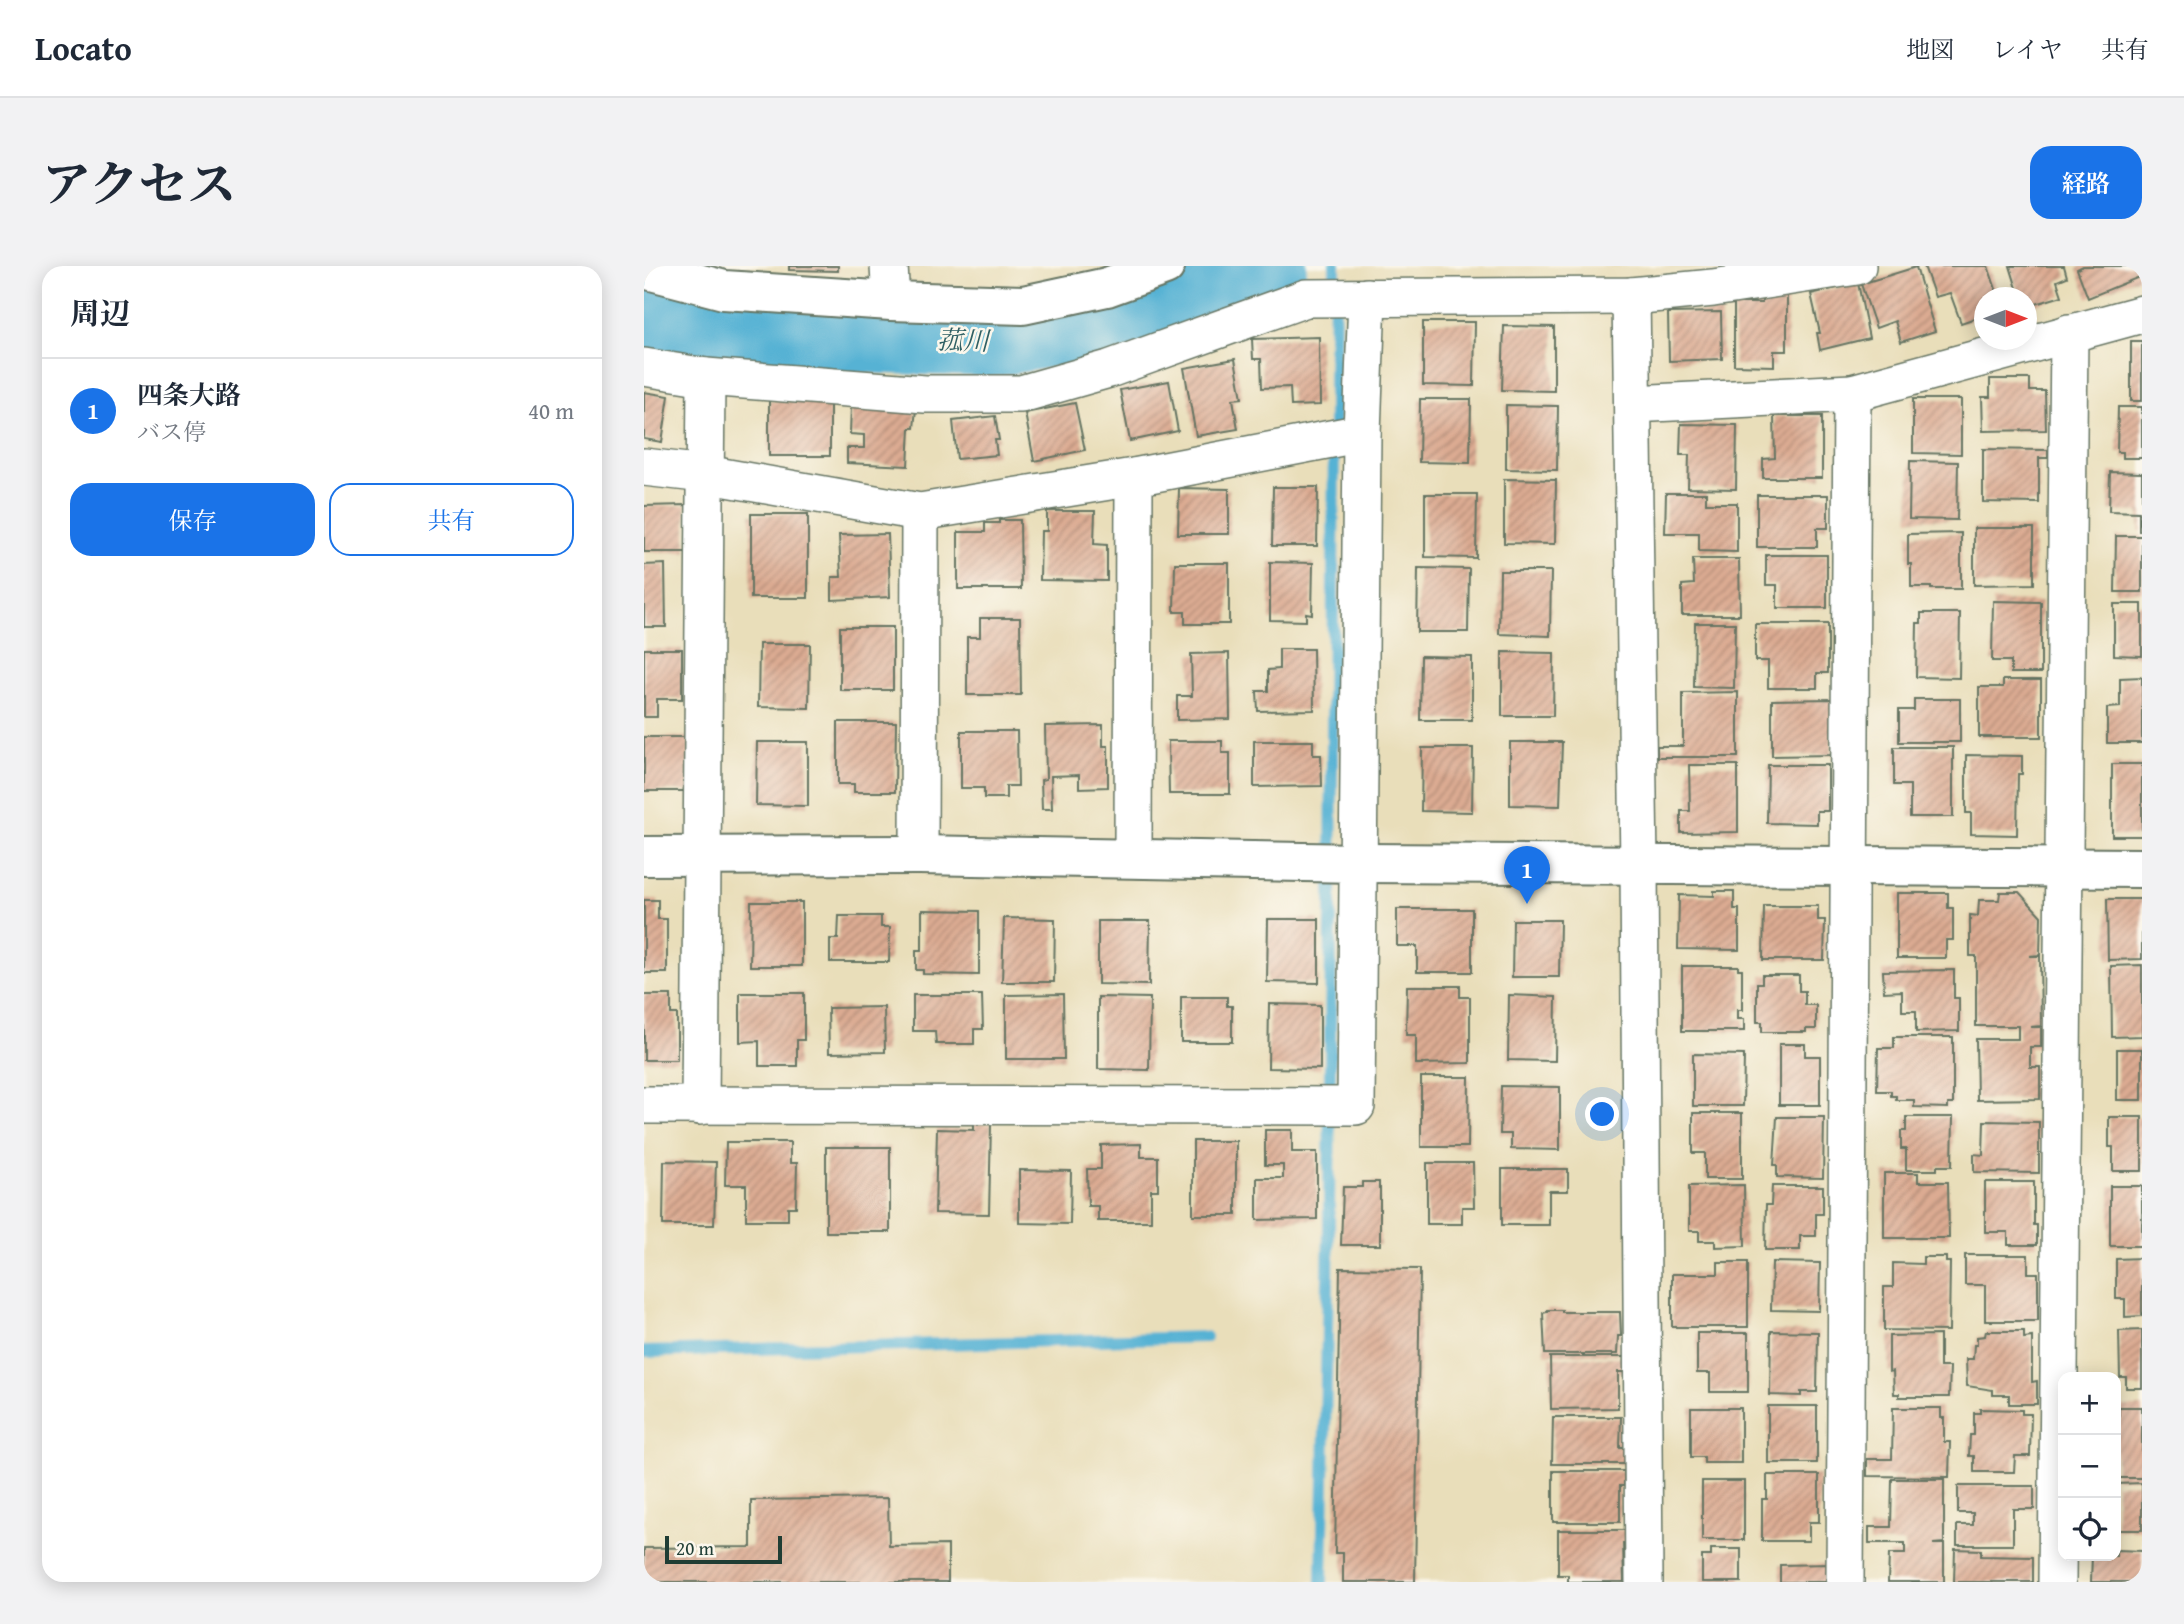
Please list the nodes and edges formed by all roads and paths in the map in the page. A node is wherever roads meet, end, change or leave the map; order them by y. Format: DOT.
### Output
graph roads {
  1 [pos="1165,266"];
  2 [pos="1857,266"];
  3 [pos="644,269"];
  4 [pos="890,284"];
  5 [pos="1631,296"];
  6 [pos="1367,297"];
  7 [pos="2142,314"];
  8 [pos="2069,333"];
  9 [pos="644,367"];
  10 [pos="706,377"];
  11 [pos="1852,393"];
  12 [pos="1633,404"];
  13 [pos="1362,432"];
  14 [pos="644,467"];
  15 [pos="705,474"];
  16 [pos="1134,477"];
  17 [pos="920,512"];
  18 [pos="919,855"];
  19 [pos="644,856"];
  20 [pos="702,856"];
  21 [pos="1133,858"];
  22 [pos="1359,863"];
  23 [pos="1639,865"];
  24 [pos="1850,867"];
  25 [pos="2064,867"];
  26 [pos="2142,868"];
  27 [pos="644,1105"];
  28 [pos="700,1106"];
  29 [pos="1644,1582"];
  30 [pos="1845,1582"];
  31 [pos="2057,1582"];
  1 -- 4 [label="street"];
  2 -- 5 [label="street"];
  3 -- 4 [label="street"];
  5 -- 6 [label="street"];
  5 -- 12 [label="street"];
  6 -- 10 [label="street"];
  6 -- 13 [label="street"];
  7 -- 8 [label="street"];
  8 -- 11 [label="street"];
  8 -- 25 [label="street"];
  9 -- 10 [label="street"];
  10 -- 15 [label="street"];
  11 -- 12 [label="street"];
  11 -- 24 [label="street"];
  12 -- 23 [label="street"];
  13 -- 16 [label="street"];
  13 -- 22 [label="street"];
  14 -- 15 [label="street"];
  15 -- 17 [label="street"];
  15 -- 20 [label="street"];
  16 -- 17 [label="street"];
  16 -- 21 [label="street"];
  17 -- 18 [label="street"];
  18 -- 20 [label="street"];
  18 -- 21 [label="street"];
  19 -- 20 [label="street"];
  20 -- 28 [label="street"];
  21 -- 22 [label="street"];
  22 -- 23 [label="street"];
  22 -- 28 [label="street"];
  23 -- 24 [label="street"];
  23 -- 29 [label="street"];
  24 -- 25 [label="street"];
  24 -- 30 [label="street"];
  25 -- 26 [label="street"];
  25 -- 31 [label="street"];
  27 -- 28 [label="street"];
}
